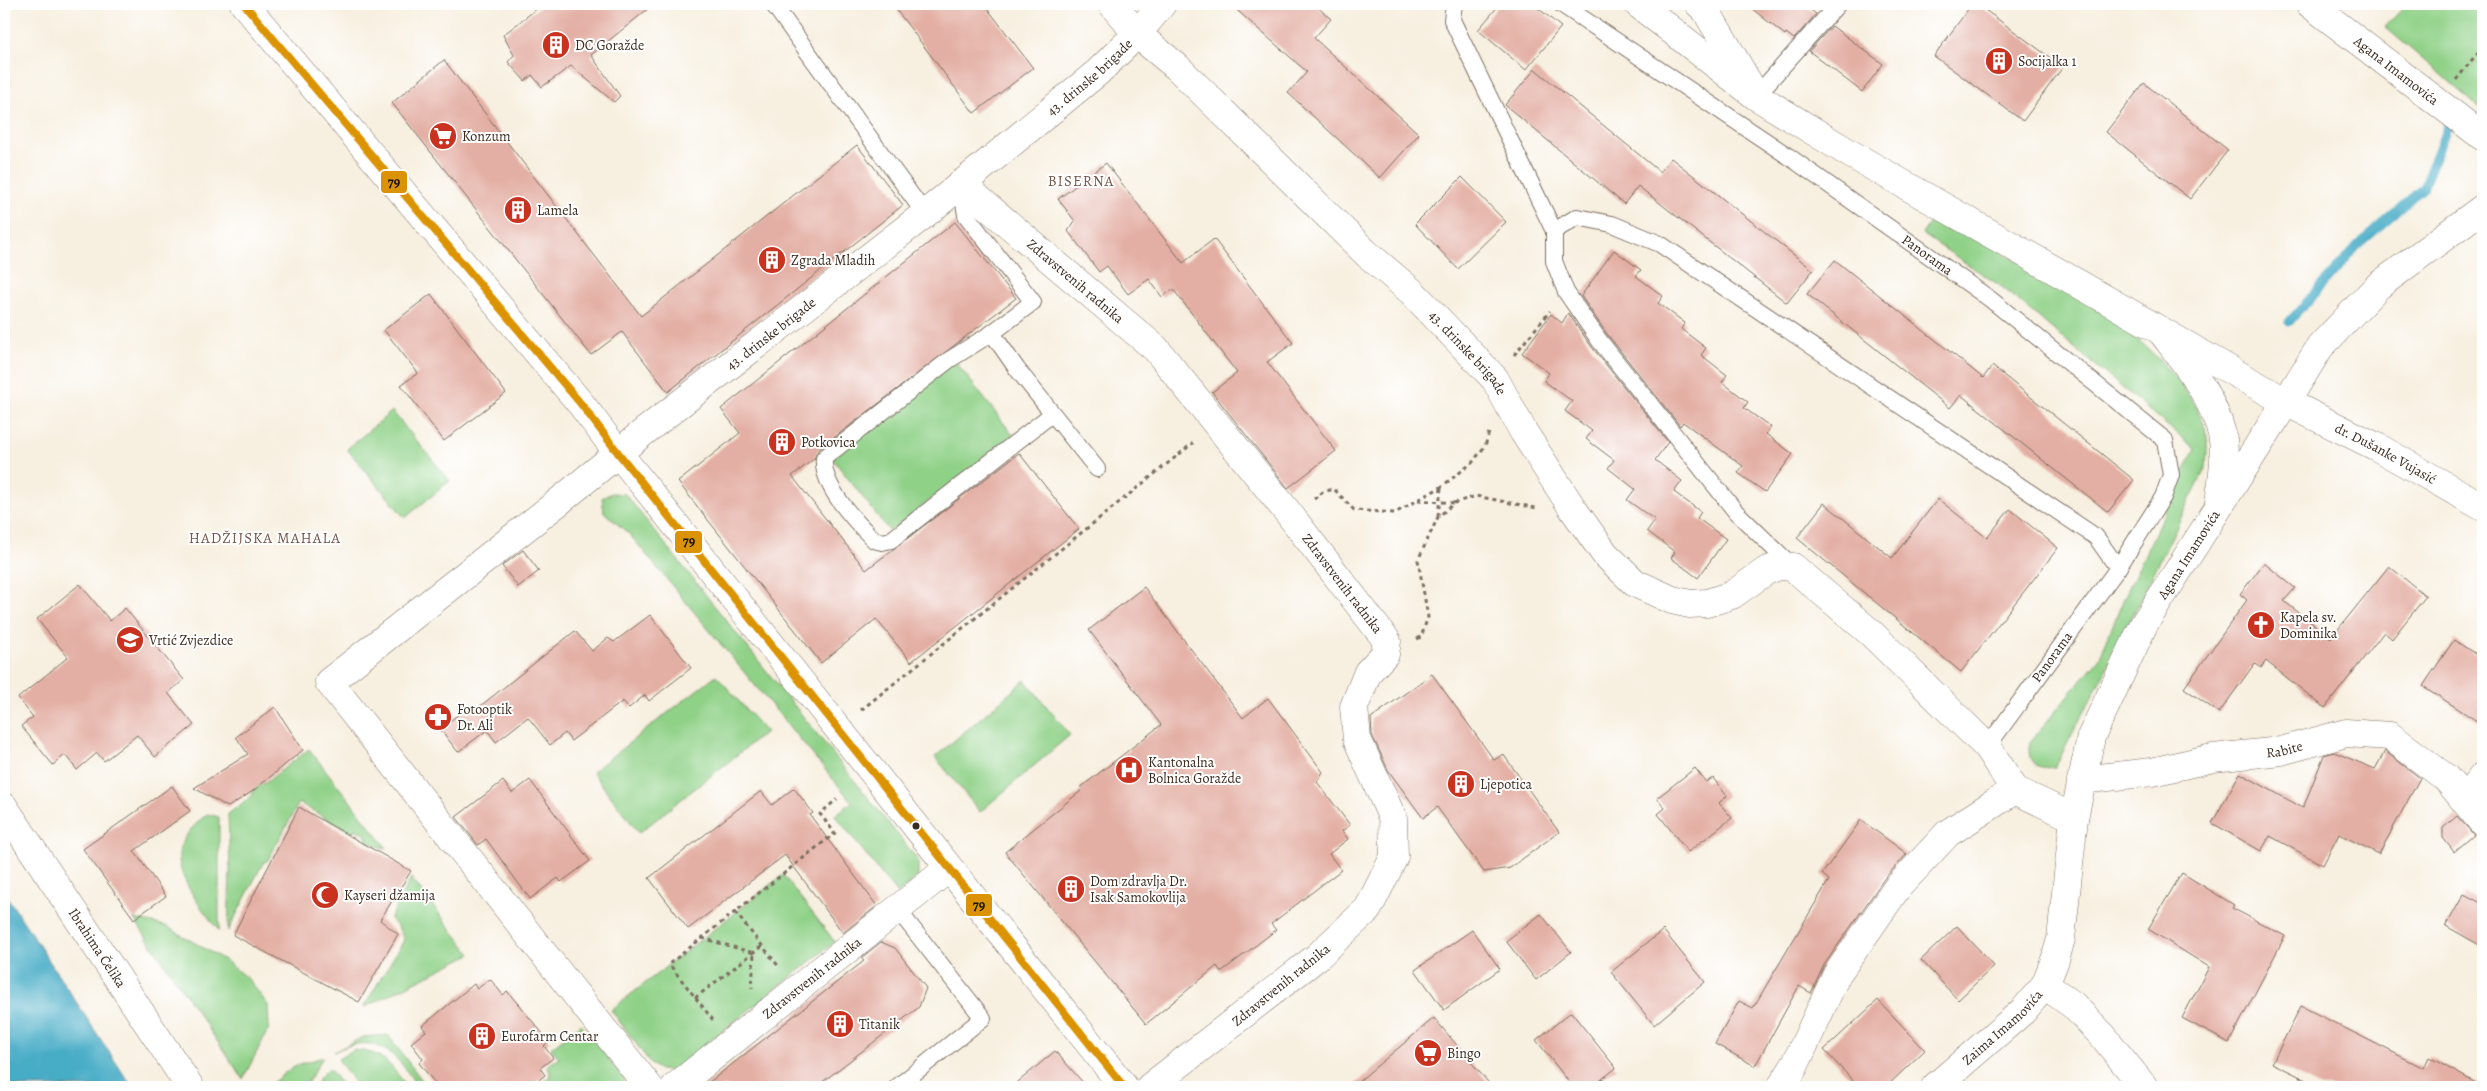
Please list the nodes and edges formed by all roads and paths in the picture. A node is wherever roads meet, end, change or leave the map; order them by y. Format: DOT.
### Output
graph roads {
  1 [pos="244,4"];
  2 [pos="774,4"];
  3 [pos="1112,4"];
  4 [pos="1162,4"];
  5 [pos="1561,4"];
  6 [pos="1638,4"];
  7 [pos="1699,4"];
  8 [pos="1838,4"];
  9 [pos="2310,4"];
  10 [pos="1453,12"];
  11 [pos="1137,34"];
  12 [pos="2483,46"];
  13 [pos="1756,96"];
  14 [pos="2439,102"];
  15 [pos="2483,137"];
  16 [pos="960,184"];
  17 [pos="2483,208"];
  18 [pos="925,214"];
  19 [pos="1554,230"];
  20 [pos="1566,292"];
  21 [pos="2162,332"];
  22 [pos="992,333"];
  23 [pos="1522,344"];
  24 [pos="2286,402"];
  25 [pos="1052,414"];
  26 [pos="1217,424"];
  27 [pos="1491,428"];
  28 [pos="618,454"];
  29 [pos="1097,469"];
  30 [pos="1441,487"];
  31 [pos="1418,500"];
  32 [pos="1440,502"];
  33 [pos="1454,503"];
  34 [pos="2483,507"];
  35 [pos="2218,508"];
  36 [pos="1573,509"];
  37 [pos="1286,510"];
  38 [pos="1438,518"];
  39 [pos="1793,567"];
  40 [pos="2118,568"];
  41 [pos="1385,654"];
  42 [pos="838,729"];
  43 [pos="1987,747"];
  44 [pos="2483,776"];
  45 [pos="2081,780"];
  46 [pos="2015,790"];
  47 [pos="837,800"];
  48 [pos="2464,800"];
  49 [pos="4,807"];
  50 [pos="2074,818"];
  51 [pos="2483,823"];
  52 [pos="949,868"];
  53 [pos="898,910"];
  54 [pos="735,912"];
  55 [pos="702,938"];
  56 [pos="762,946"];
  57 [pos="754,952"];
  58 [pos="2045,985"];
  59 [pos="798,989"];
  60 [pos="696,998"];
  61 [pos="740,1035"];
  62 [pos="190,1087"];
  63 [pos="649,1087"];
  64 [pos="675,1087"];
  65 [pos="897,1087"];
  66 [pos="1124,1087"];
  67 [pos="1150,1087"];
  68 [pos="1781,1087"];
  69 [pos="1935,1087"];
  70 [pos="2144,1087"];
  1 -- 28 [label="street"];
  2 -- 18 [label="lane"];
  3 -- 11 [label="street, 43. drinske brigade"];
  4 -- 11 [label="street, 43. drinske brigade"];
  5 -- 40 [label="lane, Panorama"];
  6 -- 13 [label="street, dr. Dušanke Vujasić"];
  7 -- 13 [label="street"];
  8 -- 13 [label="lane"];
  9 -- 14 [label="street, Agana Imamovića"];
  10 -- 19 [label="lane"];
  11 -- 16 [label="street, 43. drinske brigade"];
  11 -- 36 [label="street, 43. drinske brigade"];
  12 -- 14 [label="path"];
  13 -- 21 [label="street, dr. Dušanke Vujasić"];
  14 -- 15 [label="street, Agana Imamovića"];
  16 -- 18 [label="street, 43. drinske brigade"];
  16 -- 22 [label="lane"];
  16 -- 26 [label="street, Zdravstvenih radnika"];
  17 -- 24 [label="street, Agana Imamovića"];
  18 -- 28 [label="street, 43. drinske brigade"];
  19 -- 20 [label="lane"];
  19 -- 40 [label="lane"];
  20 -- 23 [label="path"];
  20 -- 39 [label="lane"];
  21 -- 24 [label="street, dr. Dušanke Vujasić"];
  21 -- 35 [label="street"];
  22 -- 25 [label="lane"];
  22 -- 25 [label="lane"];
  24 -- 34 [label="street, dr. Dušanke Vujasić"];
  24 -- 35 [label="street, Agana Imamovića"];
  25 -- 29 [label="lane"];
  26 -- 37 [label="street, Zdravstvenih radnika"];
  26 -- 42 [label="path"];
  27 -- 30 [label="path"];
  28 -- 42 [label="street"];
  28 -- 63 [label="street, 43. drinske brigade"];
  30 -- 31 [label="path"];
  30 -- 32 [label="path"];
  31 -- 32 [label="path"];
  31 -- 37 [label="path"];
  32 -- 33 [label="path"];
  32 -- 38 [label="path"];
  33 -- 36 [label="path"];
  33 -- 38 [label="path"];
  35 -- 45 [label="street, Agana Imamovića"];
  36 -- 39 [label="street, 43. drinske brigade"];
  37 -- 41 [label="street, Zdravstvenih radnika"];
  38 -- 41 [label="path"];
  39 -- 43 [label="street"];
  40 -- 43 [label="lane, Panorama"];
  41 -- 67 [label="street, Zdravstvenih radnika"];
  42 -- 52 [label="street"];
  43 -- 46 [label="street"];
  44 -- 48 [label="street"];
  45 -- 48 [label="street, Rabite"];
  45 -- 50 [label="street, Agana Imamovića"];
  46 -- 50 [label="street"];
  46 -- 68 [label="street"];
  47 -- 54 [label="path"];
  48 -- 51 [label="street, Rabite"];
  49 -- 62 [label="street, Ibrahima Čelika"];
  50 -- 58 [label="street, Agana Imamovića"];
  52 -- 53 [label="street, Zdravstvenih radnika"];
  52 -- 66 [label="street"];
  53 -- 59 [label="street, Zdravstvenih radnika"];
  53 -- 65 [label="lane"];
  54 -- 55 [label="path"];
  54 -- 56 [label="path"];
  55 -- 57 [label="path"];
  55 -- 60 [label="path"];
  56 -- 57 [label="path"];
  56 -- 59 [label="path"];
  57 -- 60 [label="path"];
  57 -- 61 [label="path"];
  58 -- 69 [label="street, Zaima Imamovića"];
  58 -- 70 [label="street"];
  59 -- 61 [label="street, Zdravstvenih radnika"];
  60 -- 61 [label="path"];
  61 -- 64 [label="street, Zdravstvenih radnika"];
}
